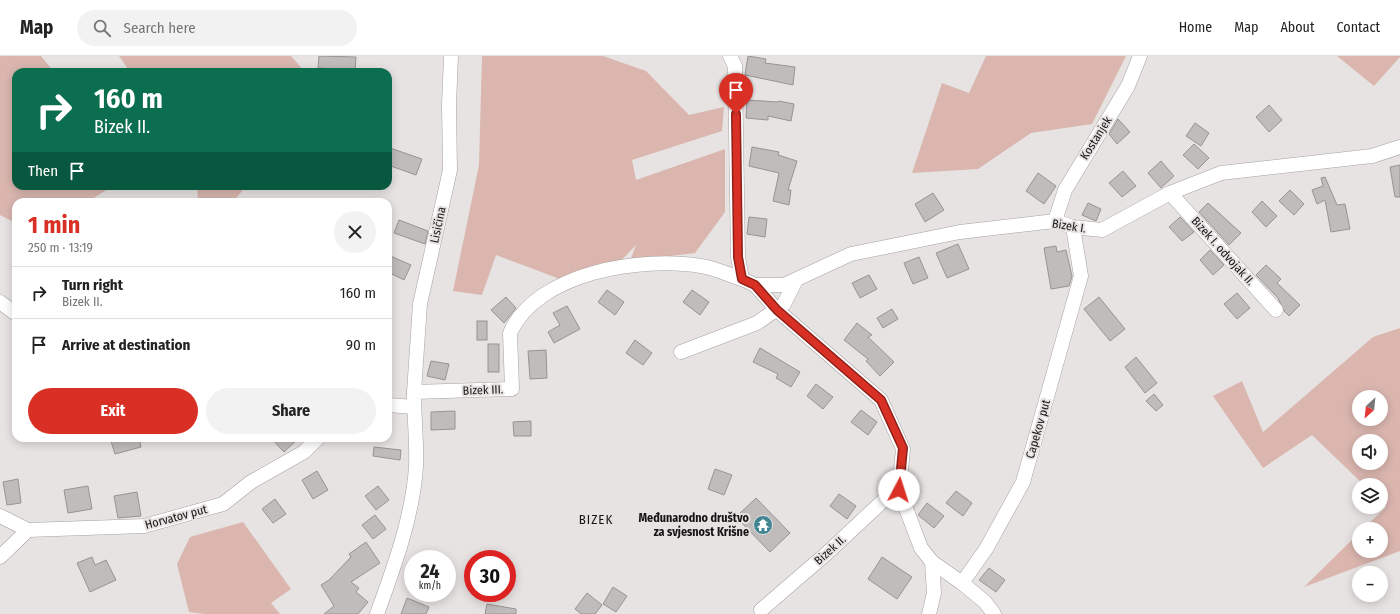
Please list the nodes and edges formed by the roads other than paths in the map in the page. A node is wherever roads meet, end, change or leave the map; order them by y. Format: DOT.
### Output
graph roads {
  1 [pos="451,56"];
  2 [pos="730,56"];
  3 [pos="1140,56"];
  4 [pos="1400,147"];
  5 [pos="1170,193"];
  6 [pos="1055,221"];
  7 [pos="1073,228"];
  8 [pos="742,279"];
  9 [pos="796,280"];
  10 [pos="755,285"];
  11 [pos="0,302"];
  12 [pos="777,310"];
  13 [pos="1276,310"];
  14 [pos="12,311"];
  15 [pos="681,352"];
  16 [pos="414,392"];
  17 [pos="392,406"];
  18 [pos="414,407"];
  19 [pos="314,442"];
  20 [pos="899,490"];
  21 [pos="0,516"];
  22 [pos="28,530"];
  23 [pos="0,557"];
  24 [pos="932,562"];
  25 [pos="962,583"];
  26 [pos="761,610"];
  27 [pos="378,614"];
  28 [pos="929,614"];
  29 [pos="994,614"];
  1 -- 16 [label="street, Lisičina"];
  2 -- 8 [label="street"];
  3 -- 6 [label="street, Kostanjek"];
  4 -- 5 [label="street, Bizek I."];
  5 -- 7 [label="street, Bizek I."];
  5 -- 13 [label="street, Bizek I. odvojak II."];
  6 -- 7 [label="street, Bizek I."];
  6 -- 9 [label="street, Bizek I."];
  7 -- 25 [label="street, Capekov put"];
  8 -- 10 [label="street"];
  8 -- 16 [label="street, Bizek III."];
  9 -- 10 [label="street, Bizek I."];
  9 -- 12 [label="street"];
  10 -- 12 [label="street"];
  11 -- 14 [label="street"];
  12 -- 15 [label="street"];
  12 -- 20 [label="street"];
  16 -- 18 [label="street"];
  17 -- 18 [label="street"];
  18 -- 27 [label="street"];
  19 -- 22 [label="street, Horvatov put"];
  20 -- 24 [label="street"];
  20 -- 26 [label="street, Bizek II."];
  21 -- 22 [label="street"];
  22 -- 23 [label="street"];
  24 -- 25 [label="street"];
  24 -- 28 [label="street"];
  25 -- 29 [label="street"];
}
